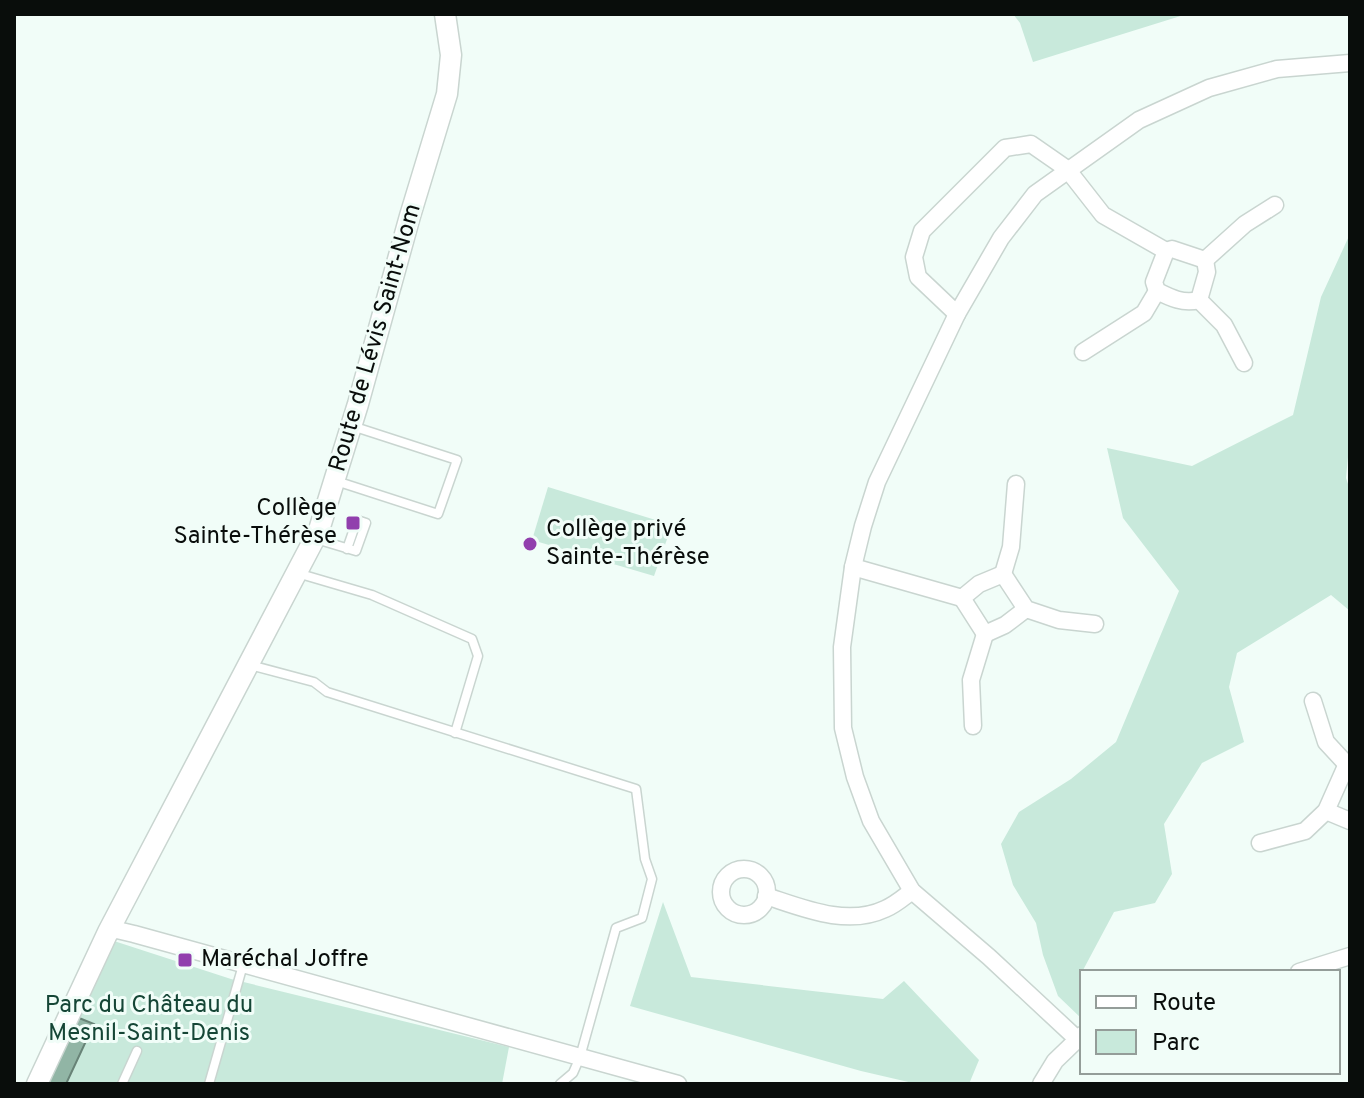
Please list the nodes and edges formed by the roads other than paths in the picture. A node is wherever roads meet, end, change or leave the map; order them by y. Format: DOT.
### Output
graph roads {
  1 [pos="445,14"];
  2 [pos="1350,63"];
  3 [pos="1067,169"];
  4 [pos="1275,205"];
  5 [pos="1166,251"];
  6 [pos="1205,260"];
  7 [pos="1157,291"];
  8 [pos="1199,300"];
  9 [pos="957,314"];
  10 [pos="1083,352"];
  11 [pos="1244,363"];
  12 [pos="352,426"];
  13 [pos="336,481"];
  14 [pos="1016,484"];
  15 [pos="314,539"];
  16 [pos="352,550"];
  17 [pos="853,567"];
  18 [pos="297,573"];
  19 [pos="1003,574"];
  20 [pos="962,598"];
  21 [pos="1026,609"];
  22 [pos="1095,624"];
  23 [pos="985,634"];
  24 [pos="249,665"];
  25 [pos="1313,701"];
  26 [pos="973,726"];
  27 [pos="455,733"];
  28 [pos="1348,767"];
  29 [pos="1326,811"];
  30 [pos="1350,821"];
  31 [pos="1260,843"];
  32 [pos="912,891"];
  33 [pos="766,896"];
  34 [pos="108,932"];
  35 [pos="1350,956"];
  36 [pos="243,965"];
  37 [pos="1305,970"];
  38 [pos="1079,1037"];
  39 [pos="137,1051"];
  40 [pos="580,1057"];
  41 [pos="37,1084"];
  42 [pos="122,1084"];
  43 [pos="209,1084"];
  44 [pos="560,1084"];
  45 [pos="678,1084"];
  46 [pos="1041,1084"];
  1 -- 12 [label="street, Route de Lévis Saint-Nom"];
  2 -- 3 [label="street"];
  3 -- 5 [label="street"];
  3 -- 9 [label="street"];
  3 -- 9 [label="street"];
  4 -- 6 [label="street"];
  5 -- 6 [label="street"];
  5 -- 7 [label="street"];
  6 -- 8 [label="street"];
  7 -- 8 [label="street"];
  7 -- 10 [label="street"];
  8 -- 11 [label="street"];
  9 -- 17 [label="street"];
  12 -- 13 [label="street, Route de Lévis Saint-Nom"];
  12 -- 13 [label="lane"];
  13 -- 15 [label="street, Route de Lévis Saint-Nom"];
  14 -- 19 [label="street"];
  15 -- 16 [label="lane"];
  15 -- 18 [label="street, Route de Lévis Saint-Nom"];
  17 -- 20 [label="street"];
  17 -- 32 [label="street"];
  18 -- 24 [label="street, Route de Lévis Saint-Nom"];
  18 -- 27 [label="lane"];
  19 -- 20 [label="street"];
  19 -- 21 [label="street"];
  20 -- 23 [label="street"];
  21 -- 22 [label="street"];
  21 -- 23 [label="street"];
  23 -- 26 [label="street"];
  24 -- 27 [label="lane"];
  24 -- 34 [label="street, Route de Lévis Saint-Nom"];
  25 -- 28 [label="street"];
  27 -- 40 [label="lane"];
  28 -- 29 [label="street"];
  29 -- 30 [label="street"];
  29 -- 31 [label="street"];
  32 -- 33 [label="street"];
  32 -- 38 [label="street"];
  34 -- 36 [label="street"];
  34 -- 41 [label="street, Route de Lévis Saint-Nom"];
  35 -- 37 [label="street"];
  36 -- 40 [label="street"];
  36 -- 43 [label="lane"];
  38 -- 46 [label="street"];
  39 -- 42 [label="lane"];
  40 -- 44 [label="lane"];
  40 -- 45 [label="street"];
}
